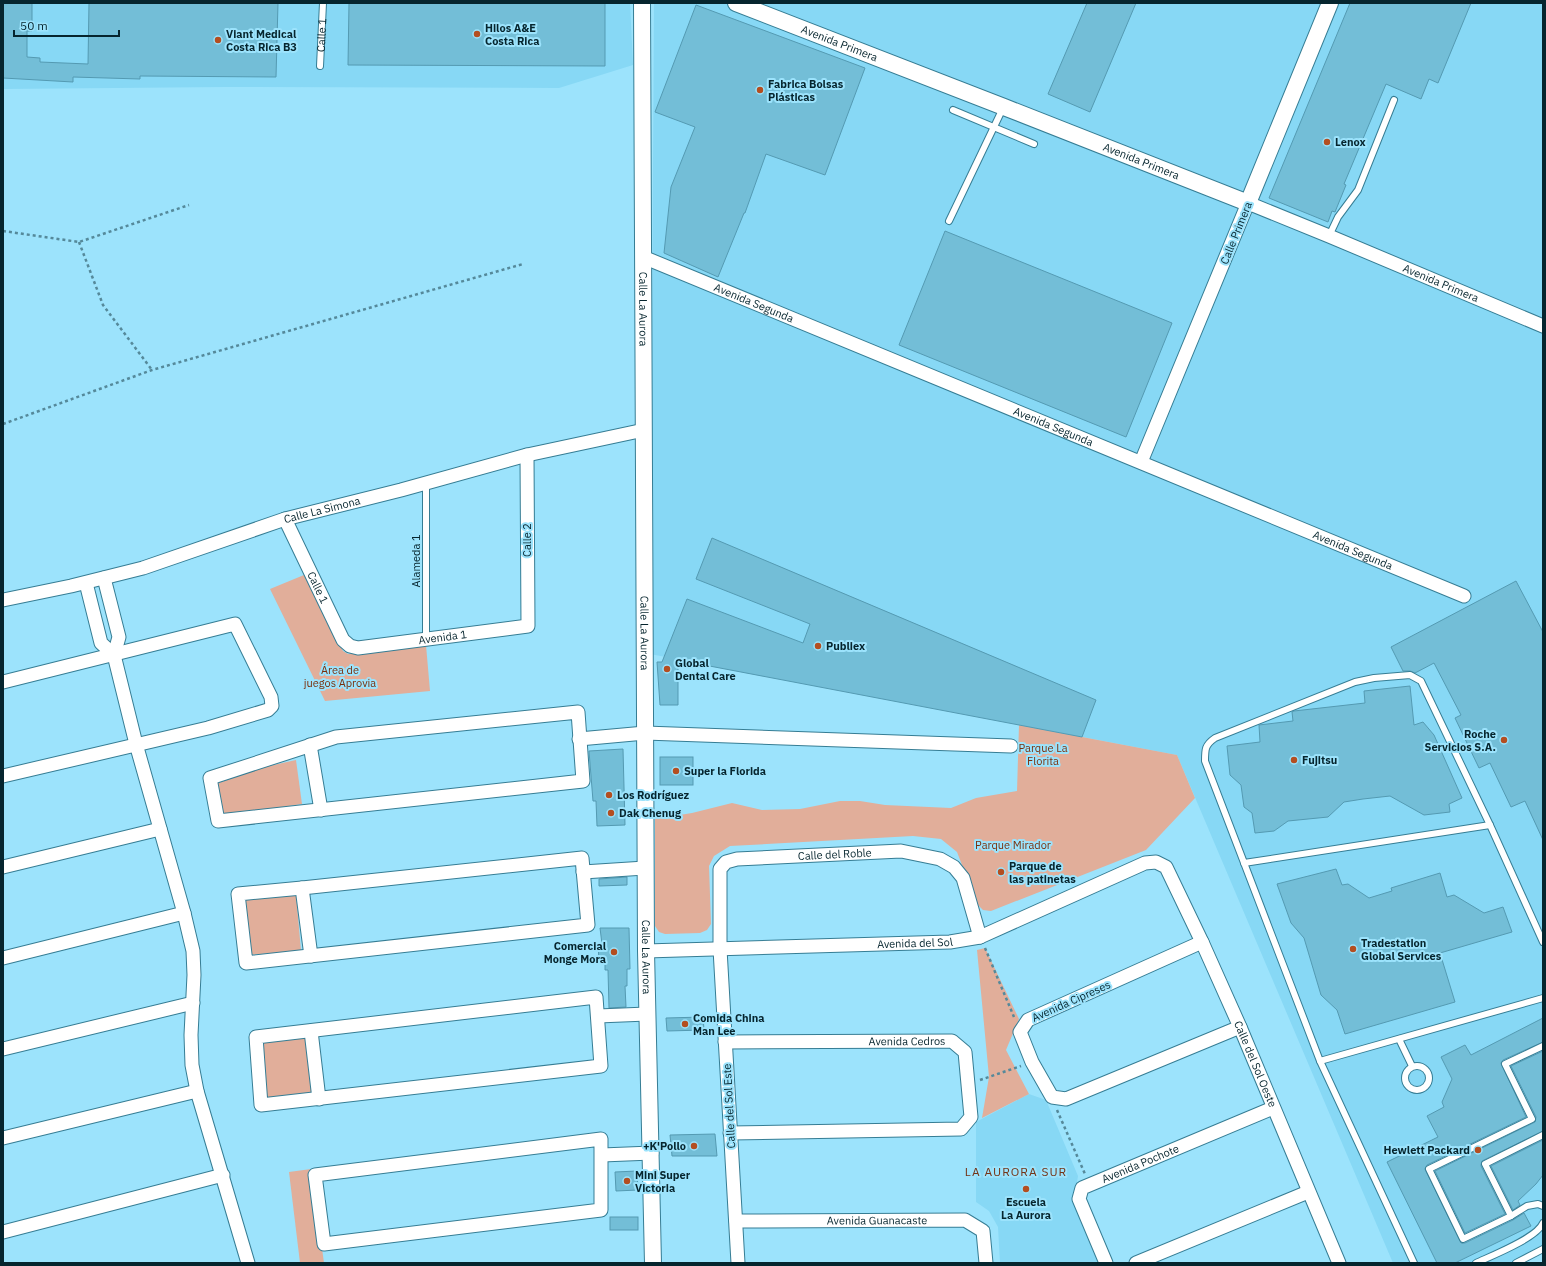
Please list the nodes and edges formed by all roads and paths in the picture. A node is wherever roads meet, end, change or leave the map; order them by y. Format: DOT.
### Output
graph roads {
  1 [pos="322,3"];
  2 [pos="642,3"];
  3 [pos="736,3"];
  4 [pos="1330,3"];
  5 [pos="320,66"];
  6 [pos="1394,100"];
  7 [pos="1004,106"];
  8 [pos="953,110"];
  9 [pos="994,127"];
  10 [pos="1034,144"];
  11 [pos="1248,203"];
  12 [pos="189,205"];
  13 [pos="949,221"];
  14 [pos="3,231"];
  15 [pos="1329,236"];
  16 [pos="79,242"];
  17 [pos="643,257"];
  18 [pos="523,264"];
  19 [pos="1543,326"];
  20 [pos="152,370"];
  21 [pos="3,424"];
  22 [pos="644,430"];
  23 [pos="527,455"];
  24 [pos="1141,462"];
  25 [pos="426,483"];
  26 [pos="285,519"];
  27 [pos="104,578"];
  28 [pos="86,583"];
  29 [pos="1464,596"];
  30 [pos="3,600"];
  31 [pos="528,626"];
  32 [pos="426,639"];
  33 [pos="358,648"];
  34 [pos="114,655"];
  35 [pos="3,682"];
  36 [pos="645,733"];
  37 [pos="580,739"];
  38 [pos="136,744"];
  39 [pos="310,745"];
  40 [pos="1011,746"];
  41 [pos="3,776"];
  42 [pos="321,810"];
  43 [pos="1490,825"];
  44 [pos="160,829"];
  45 [pos="1244,863"];
  46 [pos="3,867"];
  47 [pos="645,868"];
  48 [pos="1166,868"];
  49 [pos="583,872"];
  50 [pos="302,888"];
  51 [pos="184,914"];
  52 [pos="980,937"];
  53 [pos="1202,942"];
  54 [pos="1543,942"];
  55 [pos="720,949"];
  56 [pos="646,951"];
  57 [pos="311,956"];
  58 [pos="3,958"];
  59 [pos="1543,998"];
  60 [pos="193,1003"];
  61 [pos="647,1014"];
  62 [pos="598,1016"];
  63 [pos="1240,1027"];
  64 [pos="311,1031"];
  65 [pos="1020,1032"];
  66 [pos="1399,1039"];
  67 [pos="725,1042"];
  68 [pos="1543,1046"];
  69 [pos="3,1049"];
  70 [pos="1320,1061"];
  71 [pos="1032,1062"];
  72 [pos="1412,1066"];
  73 [pos="968,1084"];
  74 [pos="197,1091"];
  75 [pos="1052,1097"];
  76 [pos="319,1099"];
  77 [pos="1273,1108"];
  78 [pos="730,1133"];
  79 [pos="1543,1135"];
  80 [pos="3,1138"];
  81 [pos="652,1153"];
  82 [pos="602,1155"];
  83 [pos="223,1175"];
  84 [pos="1090,1185"];
  85 [pos="1308,1192"];
  86 [pos="1543,1206"];
  87 [pos="1511,1216"];
  88 [pos="736,1221"];
  89 [pos="1543,1223"];
  90 [pos="3,1232"];
  91 [pos="1543,1249"];
  92 [pos="247,1263"];
  93 [pos="653,1263"];
  94 [pos="738,1263"];
  95 [pos="986,1263"];
  96 [pos="1106,1263"];
  97 [pos="1136,1263"];
  98 [pos="1339,1263"];
  99 [pos="1414,1263"];
  100 [pos="1476,1263"];
  101 [pos="1516,1263"];
  1 -- 5 [label="lane, Calle 1"];
  2 -- 17 [label="street, Calle La Aurora"];
  3 -- 7 [label="street, Avenida Primera"];
  4 -- 11 [label="street, Calle Primera"];
  6 -- 15 [label="lane"];
  7 -- 9 [label="lane"];
  7 -- 11 [label="street, Avenida Primera"];
  8 -- 9 [label="lane"];
  9 -- 10 [label="lane"];
  9 -- 13 [label="lane"];
  11 -- 15 [label="street, Avenida Primera"];
  11 -- 24 [label="street, Calle Primera"];
  12 -- 16 [label="path"];
  14 -- 16 [label="path"];
  15 -- 19 [label="street, Avenida Primera"];
  16 -- 20 [label="path"];
  17 -- 22 [label="street, Calle La Aurora"];
  17 -- 24 [label="street, Avenida Segunda"];
  18 -- 20 [label="path"];
  20 -- 21 [label="path"];
  22 -- 23 [label="street, Calle La Simona"];
  22 -- 36 [label="street, Calle La Aurora"];
  23 -- 25 [label="street, Calle La Simona"];
  23 -- 31 [label="street, Calle 2"];
  24 -- 29 [label="street, Avenida Segunda"];
  25 -- 26 [label="street, Calle La Simona"];
  25 -- 32 [label="lane, Alameda 1"];
  26 -- 27 [label="street, Calle La Simona"];
  26 -- 33 [label="street, Calle 1"];
  27 -- 28 [label="street, Calle La Simona"];
  27 -- 34 [label="street"];
  28 -- 30 [label="street, Calle La Simona"];
  28 -- 34 [label="street"];
  31 -- 32 [label="street, Avenida 1"];
  32 -- 33 [label="street, Avenida 1"];
  34 -- 35 [label="street"];
  34 -- 38 [label="street"];
  34 -- 38 [label="street"];
  36 -- 37 [label="street"];
  36 -- 40 [label="street"];
  36 -- 47 [label="street, Calle La Aurora"];
  37 -- 39 [label="street"];
  37 -- 42 [label="street"];
  38 -- 41 [label="street"];
  38 -- 44 [label="street"];
  39 -- 42 [label="street"];
  39 -- 42 [label="street"];
  43 -- 45 [label="lane"];
  43 -- 45 [label="lane"];
  43 -- 54 [label="lane"];
  44 -- 46 [label="street"];
  44 -- 51 [label="street"];
  45 -- 70 [label="lane"];
  47 -- 49 [label="street"];
  47 -- 56 [label="street, Calle La Aurora"];
  48 -- 52 [label="street, Avenida del Sol"];
  48 -- 53 [label="street, Calle del Sol Oeste"];
  49 -- 50 [label="street"];
  49 -- 57 [label="street"];
  50 -- 57 [label="street"];
  50 -- 57 [label="street"];
  51 -- 58 [label="street"];
  51 -- 60 [label="street"];
  52 -- 55 [label="street, Avenida del Sol"];
  52 -- 55 [label="street, Calle del Roble"];
  52 -- 65 [label="path"];
  53 -- 63 [label="street, Calle del Sol Oeste"];
  53 -- 65 [label="street, Avenida Cipreses"];
  55 -- 56 [label="street, Avenida del Sol"];
  55 -- 67 [label="street, Calle del Sol Este"];
  56 -- 61 [label="street, Calle La Aurora"];
  59 -- 66 [label="lane"];
  60 -- 69 [label="street"];
  60 -- 74 [label="street"];
  61 -- 62 [label="street"];
  61 -- 81 [label="street, Calle La Aurora"];
  62 -- 64 [label="street"];
  62 -- 76 [label="street"];
  63 -- 75 [label="street"];
  63 -- 77 [label="street, Calle del Sol Oeste"];
  64 -- 76 [label="street"];
  64 -- 76 [label="street"];
  65 -- 71 [label="street"];
  66 -- 70 [label="lane"];
  66 -- 72 [label="lane"];
  67 -- 73 [label="street, Avenida Cedros"];
  67 -- 78 [label="street, Calle del Sol Este"];
  68 -- 87 [label="lane"];
  70 -- 99 [label="lane"];
  71 -- 73 [label="path"];
  71 -- 75 [label="street"];
  72 -- 72 [label="lane"];
  73 -- 78 [label="street, Avenida Cedros"];
  74 -- 80 [label="street"];
  74 -- 83 [label="street"];
  75 -- 84 [label="path"];
  77 -- 84 [label="street, Avenida Pochote"];
  77 -- 85 [label="street, Calle del Sol Oeste"];
  78 -- 88 [label="street, Calle del Sol Este"];
  79 -- 87 [label="lane"];
  81 -- 82 [label="street"];
  81 -- 93 [label="street, Calle La Aurora"];
  82 -- 82 [label="street"];
  83 -- 90 [label="street"];
  83 -- 92 [label="street"];
  84 -- 96 [label="street, Avenida Pochote"];
  85 -- 97 [label="street"];
  85 -- 98 [label="street, Calle del Sol Oeste"];
  86 -- 87 [label="lane"];
  88 -- 94 [label="street, Calle del Sol Este"];
  88 -- 95 [label="street, Avenida Guanacaste"];
  89 -- 100 [label="lane"];
  91 -- 101 [label="lane"];
}
